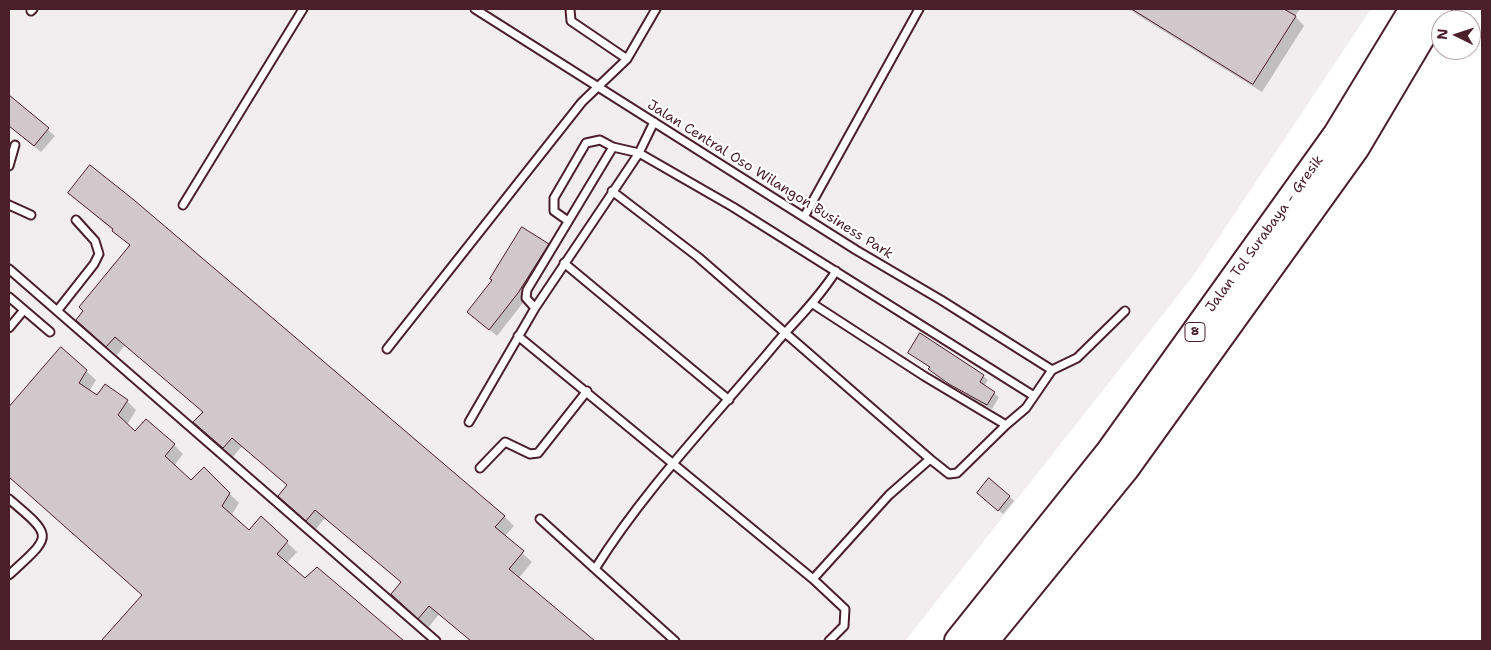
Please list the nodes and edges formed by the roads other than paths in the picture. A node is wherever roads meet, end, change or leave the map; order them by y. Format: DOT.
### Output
graph roads {
  1 [pos="303,9"];
  2 [pos="474,9"];
  3 [pos="570,9"];
  4 [pos="656,9"];
  5 [pos="919,9"];
  6 [pos="1413,9"];
  7 [pos="1438,9"];
  8 [pos="627,59"];
  9 [pos="597,85"];
  10 [pos="654,122"];
  11 [pos="15,146"];
  12 [pos="613,147"];
  13 [pos="640,154"];
  14 [pos="9,166"];
  15 [pos="612,191"];
  16 [pos="9,205"];
  17 [pos="183,205"];
  18 [pos="31,215"];
  19 [pos="804,217"];
  20 [pos="76,220"];
  21 [pos="568,221"];
  22 [pos="564,263"];
  23 [pos="9,269"];
  24 [pos="836,271"];
  25 [pos="9,297"];
  26 [pos="813,304"];
  27 [pos="535,308"];
  28 [pos="24,310"];
  29 [pos="57,311"];
  30 [pos="1125,311"];
  31 [pos="9,328"];
  32 [pos="50,332"];
  33 [pos="786,332"];
  34 [pos="518,336"];
  35 [pos="387,349"];
  36 [pos="1052,370"];
  37 [pos="587,391"];
  38 [pos="1034,396"];
  39 [pos="729,400"];
  40 [pos="470,422"];
  41 [pos="1006,425"];
  42 [pos="930,460"];
  43 [pos="673,465"];
  44 [pos="480,468"];
  45 [pos="9,499"];
  46 [pos="540,520"];
  47 [pos="595,569"];
  48 [pos="9,575"];
  49 [pos="813,579"];
  50 [pos="436,641"];
  51 [pos="676,641"];
  52 [pos="829,641"];
  53 [pos="958,641"];
  54 [pos="985,641"];
  1 -- 17 [label="lane"];
  2 -- 9 [label="lane, Jalan Central Oso Wilangon Business Park"];
  3 -- 8 [label="lane"];
  4 -- 8 [label="lane"];
  5 -- 19 [label="lane"];
  6 -- 53 [label="highway, Jalan Tol Surabaya - Gresik / 8"];
  7 -- 54 [label="highway, Jalan Tol Surabaya - Gresik / 8"];
  8 -- 9 [label="lane"];
  9 -- 10 [label="lane, Jalan Central Oso Wilangon Business Park"];
  9 -- 35 [label="lane"];
  10 -- 13 [label="lane"];
  10 -- 19 [label="lane, Jalan Central Oso Wilangon Business Park"];
  11 -- 14 [label="lane"];
  12 -- 13 [label="lane"];
  12 -- 21 [label="lane"];
  12 -- 21 [label="lane"];
  13 -- 15 [label="lane"];
  13 -- 24 [label="lane"];
  15 -- 22 [label="lane"];
  15 -- 33 [label="lane"];
  16 -- 18 [label="lane"];
  19 -- 36 [label="lane, Jalan Central Oso Wilangon Business Park"];
  20 -- 29 [label="lane"];
  21 -- 27 [label="lane"];
  22 -- 27 [label="lane"];
  22 -- 39 [label="lane"];
  23 -- 29 [label="lane"];
  24 -- 26 [label="lane"];
  24 -- 38 [label="lane"];
  25 -- 28 [label="lane"];
  26 -- 33 [label="lane"];
  26 -- 41 [label="lane"];
  27 -- 34 [label="lane"];
  28 -- 31 [label="lane"];
  28 -- 32 [label="lane"];
  29 -- 50 [label="lane"];
  30 -- 36 [label="lane"];
  33 -- 39 [label="lane"];
  33 -- 42 [label="lane"];
  34 -- 37 [label="lane"];
  34 -- 40 [label="lane"];
  36 -- 38 [label="lane"];
  37 -- 43 [label="lane"];
  37 -- 44 [label="lane"];
  38 -- 41 [label="lane"];
  39 -- 43 [label="lane"];
  41 -- 42 [label="lane"];
  42 -- 49 [label="lane"];
  43 -- 47 [label="lane"];
  43 -- 49 [label="lane"];
  45 -- 48 [label="lane"];
  46 -- 47 [label="lane"];
  47 -- 51 [label="lane"];
  49 -- 52 [label="lane"];
}
